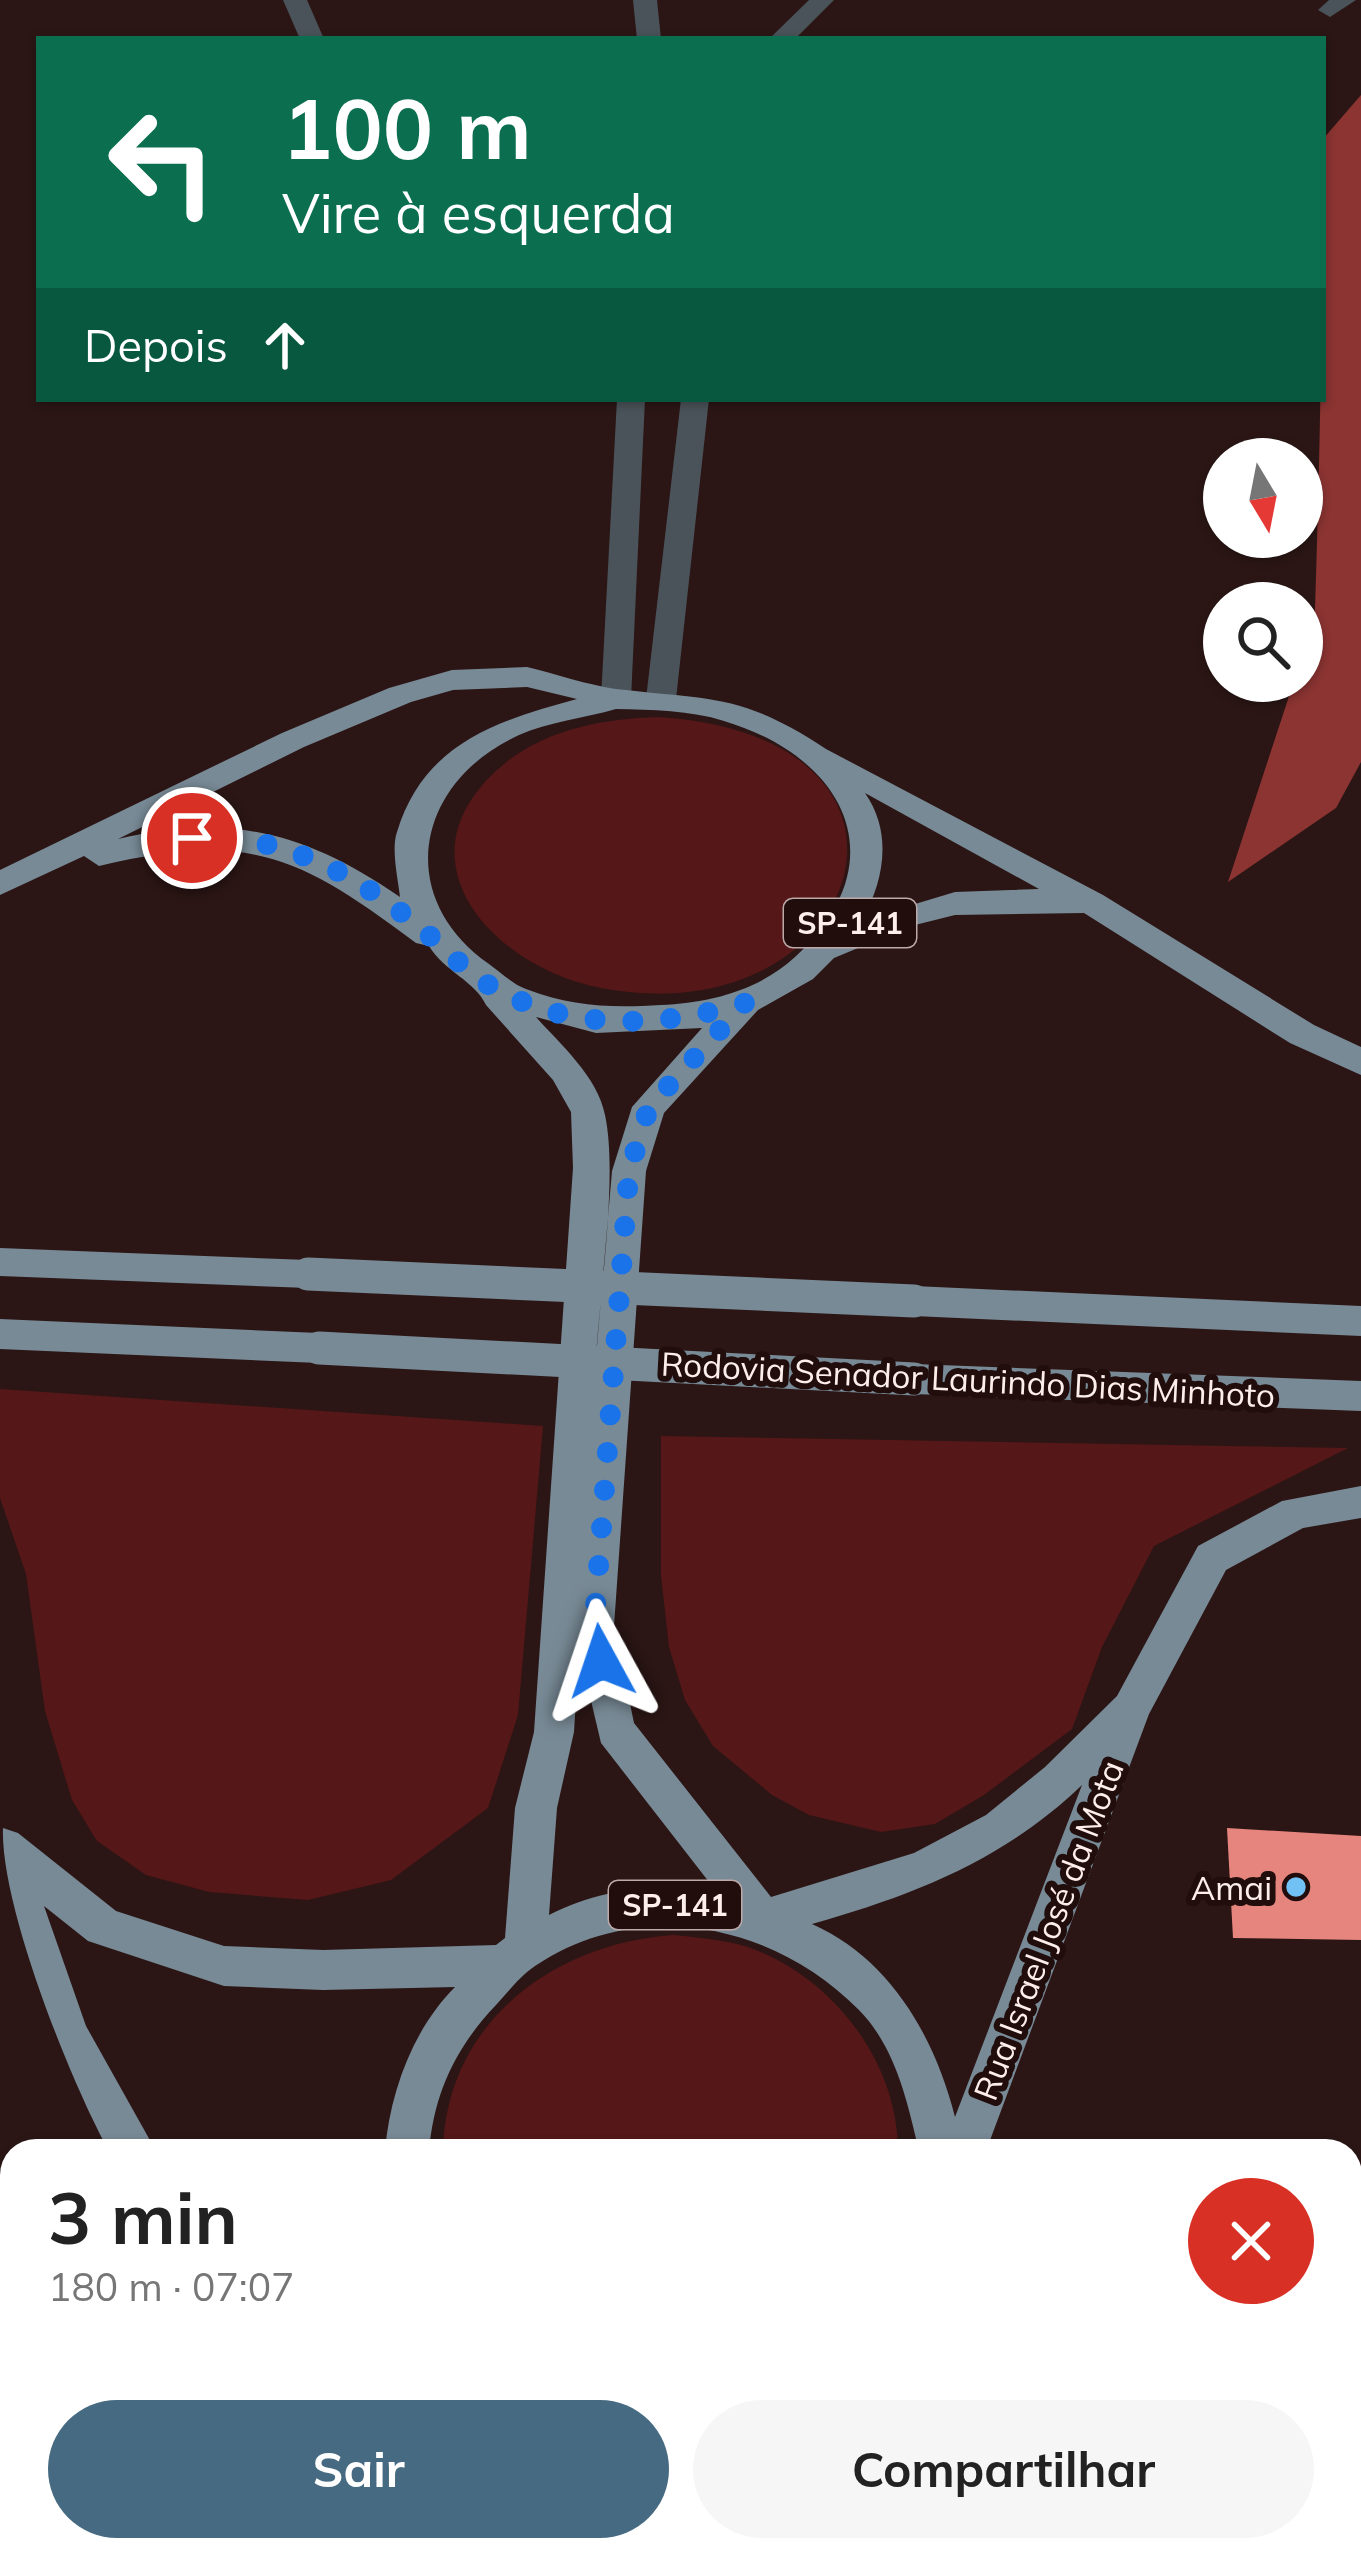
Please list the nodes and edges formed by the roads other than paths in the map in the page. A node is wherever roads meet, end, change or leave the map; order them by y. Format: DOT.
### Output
graph roads {
  1 [pos="296,0"];
  2 [pos="645,0"];
  3 [pos="822,0"];
  4 [pos="311,36"];
  5 [pos="649,36"];
  6 [pos="784,36"];
  7 [pos="631,402"];
  8 [pos="695,402"];
  9 [pos="616,699"];
  10 [pos="661,699"];
  11 [pos="791,739"];
  12 [pos="7,881"];
  13 [pos="1092,903"];
  14 [pos="438,942"];
  15 [pos="827,951"];
  16 [pos="488,985"];
  17 [pos="745,1003"];
  18 [pos="1361,1062"];
  19 [pos="0,1262"];
  20 [pos="1361,1322"];
  21 [pos="0,1334"];
  22 [pos="1361,1396"];
  23 [pos="1361,1502"];
  24 [pos="1131,1709"];
  25 [pos="2,1839"];
  26 [pos="763,1919"];
  27 [pos="514,1957"];
  28 [pos="127,2139"];
  29 [pos="409,2139"];
  30 [pos="940,2139"];
  31 [pos="969,2139"];
  1 -- 4 [label="street"];
  2 -- 5 [label="street"];
  3 -- 6 [label="street"];
  7 -- 9 [label="street"];
  8 -- 10 [label="street"];
  9 -- 10 [label="main road, SP-141"];
  9 -- 12 [label="main road, SP-141"];
  9 -- 14 [label="main road, SP-141"];
  10 -- 11 [label="main road, SP-141"];
  11 -- 13 [label="main road, SP-141"];
  11 -- 15 [label="main road, SP-141"];
  12 -- 14 [label="main road, SP-141"];
  13 -- 15 [label="main road, SP-141"];
  13 -- 18 [label="main road, SP-141"];
  14 -- 16 [label="main road, SP-141"];
  15 -- 17 [label="main road, SP-141"];
  16 -- 17 [label="main road, SP-141"];
  16 -- 27 [label="main road, SP-141"];
  17 -- 26 [label="main road, SP-141"];
  19 -- 20 [label="main road, bridge"];
  21 -- 22 [label="main road, Rodovia Senador Laurindo Dias Minhoto, bridge"];
  23 -- 24 [label="main road, Rua Israel José da Mota / SP-141"];
  24 -- 26 [label="main road, Rua Israel José da Mota / SP-141"];
  24 -- 31 [label="main road, Rua Israel José da Mota / SP-141"];
  25 -- 27 [label="main road, SP-141"];
  25 -- 28 [label="main road, SP-141"];
  26 -- 27 [label="main road, SP-141"];
  26 -- 30 [label="main road, SP-141"];
  27 -- 29 [label="main road, SP-141"];
}
